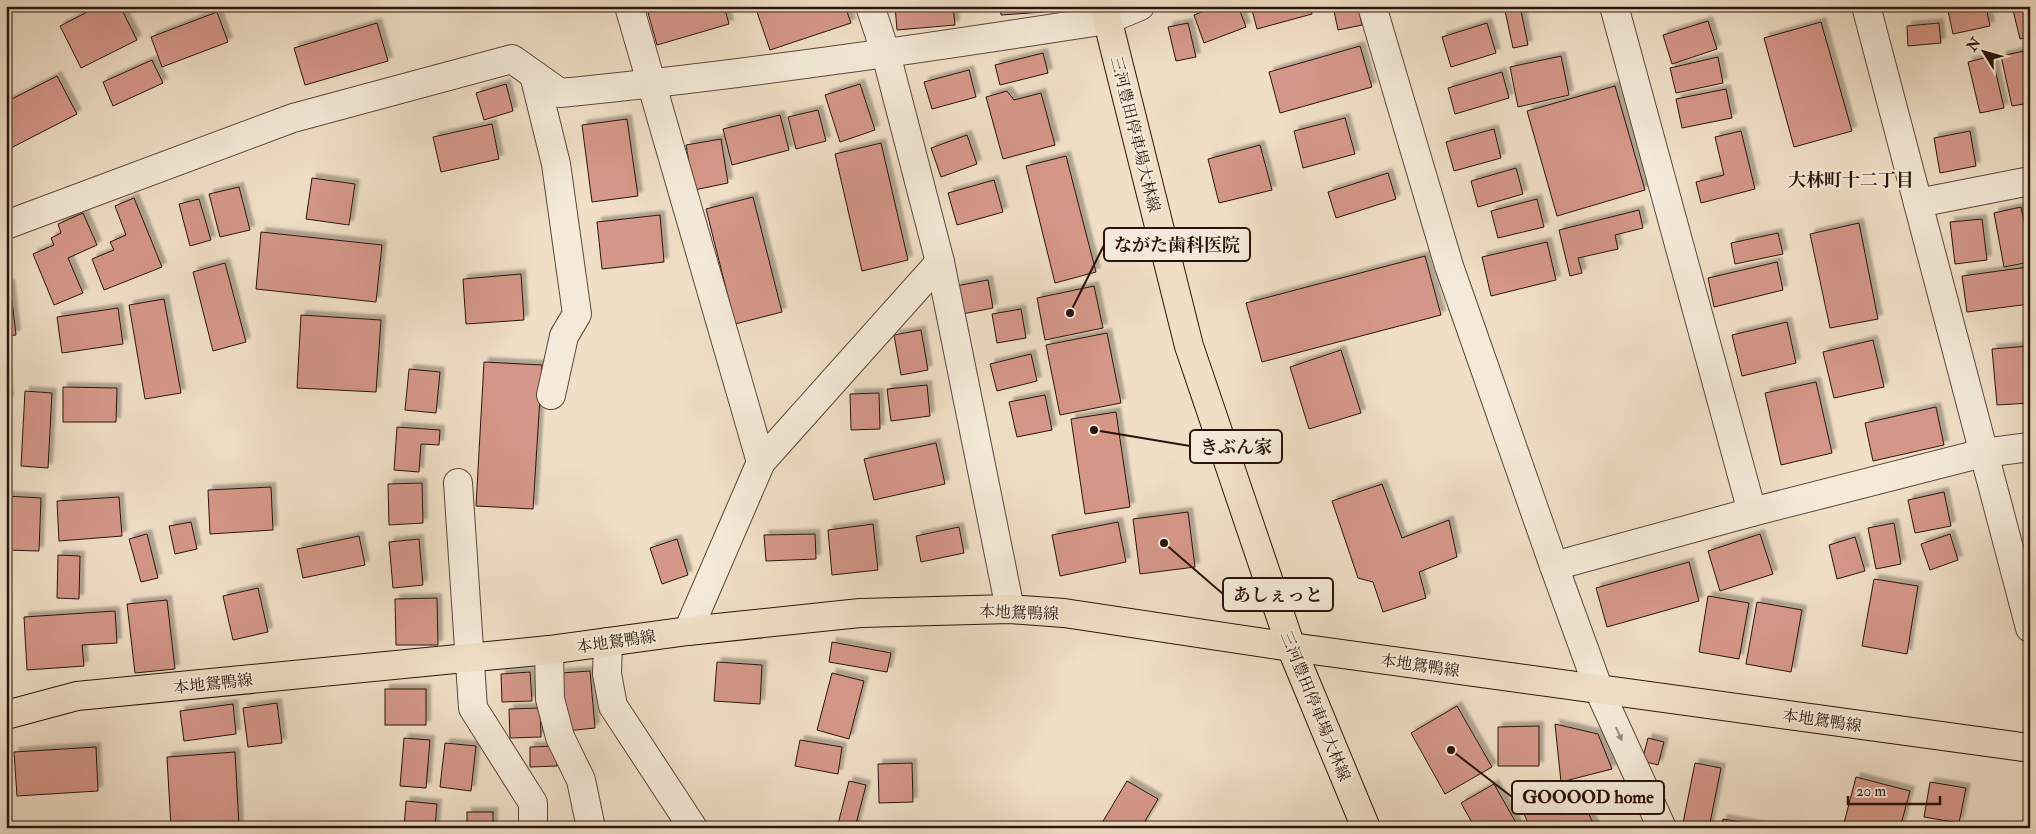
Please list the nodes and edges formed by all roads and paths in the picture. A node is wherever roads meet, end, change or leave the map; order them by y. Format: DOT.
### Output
graph roads {
  1 [pos="629,6"];
  2 [pos="870,6"];
  3 [pos="1140,6"];
  4 [pos="1372,6"];
  5 [pos="1614,6"];
  6 [pos="1866,6"];
  7 [pos="1106,13"];
  8 [pos="886,54"];
  9 [pos="534,75"];
  10 [pos="652,84"];
  11 [pos="2030,181"];
  12 [pos="1918,204"];
  13 [pos="6,225"];
  14 [pos="940,262"];
  15 [pos="551,394"];
  16 [pos="2030,447"];
  17 [pos="1982,453"];
  18 [pos="761,462"];
  19 [pos="458,483"];
  20 [pos="1752,512"];
  21 [pos="1554,566"];
  22 [pos="1010,609"];
  23 [pos="2030,628"];
  24 [pos="688,631"];
  25 [pos="608,642"];
  26 [pos="1291,647"];
  27 [pos="562,648"];
  28 [pos="470,658"];
  29 [pos="1599,690"];
  30 [pos="6,715"];
  31 [pos="2030,748"];
  32 [pos="533,828"];
  33 [pos="591,828"];
  34 [pos="693,828"];
  35 [pos="1366,828"];
  36 [pos="1662,828"];
  1 -- 10 [label="street"];
  2 -- 8 [label="street"];
  3 -- 7 [label="street"];
  4 -- 21 [label="street"];
  5 -- 20 [label="street"];
  6 -- 12 [label="street"];
  7 -- 8 [label="street"];
  7 -- 26 [label="main road, 三河豊田停車場大林線"];
  8 -- 10 [label="street"];
  8 -- 14 [label="street"];
  9 -- 10 [label="street"];
  9 -- 13 [label="street"];
  9 -- 15 [label="street"];
  10 -- 18 [label="street"];
  11 -- 12 [label="street"];
  12 -- 17 [label="street"];
  14 -- 18 [label="street"];
  14 -- 22 [label="street"];
  16 -- 17 [label="street"];
  17 -- 20 [label="street"];
  17 -- 23 [label="street"];
  18 -- 24 [label="street"];
  19 -- 28 [label="street"];
  20 -- 21 [label="street"];
  21 -- 29 [label="street"];
  22 -- 24 [label="main road, 本地鴛鴨線"];
  22 -- 26 [label="main road, 本地鴛鴨線"];
  24 -- 25 [label="main road, 本地鴛鴨線"];
  25 -- 27 [label="main road, 本地鴛鴨線"];
  25 -- 34 [label="street"];
  26 -- 29 [label="main road, 本地鴛鴨線"];
  26 -- 35 [label="main road, 三河豊田停車場大林線"];
  27 -- 28 [label="main road, 本地鴛鴨線"];
  27 -- 33 [label="street"];
  28 -- 30 [label="main road, 本地鴛鴨線"];
  28 -- 32 [label="street"];
  29 -- 31 [label="main road, 本地鴛鴨線"];
  29 -- 36 [label="street, one-way"];
}
